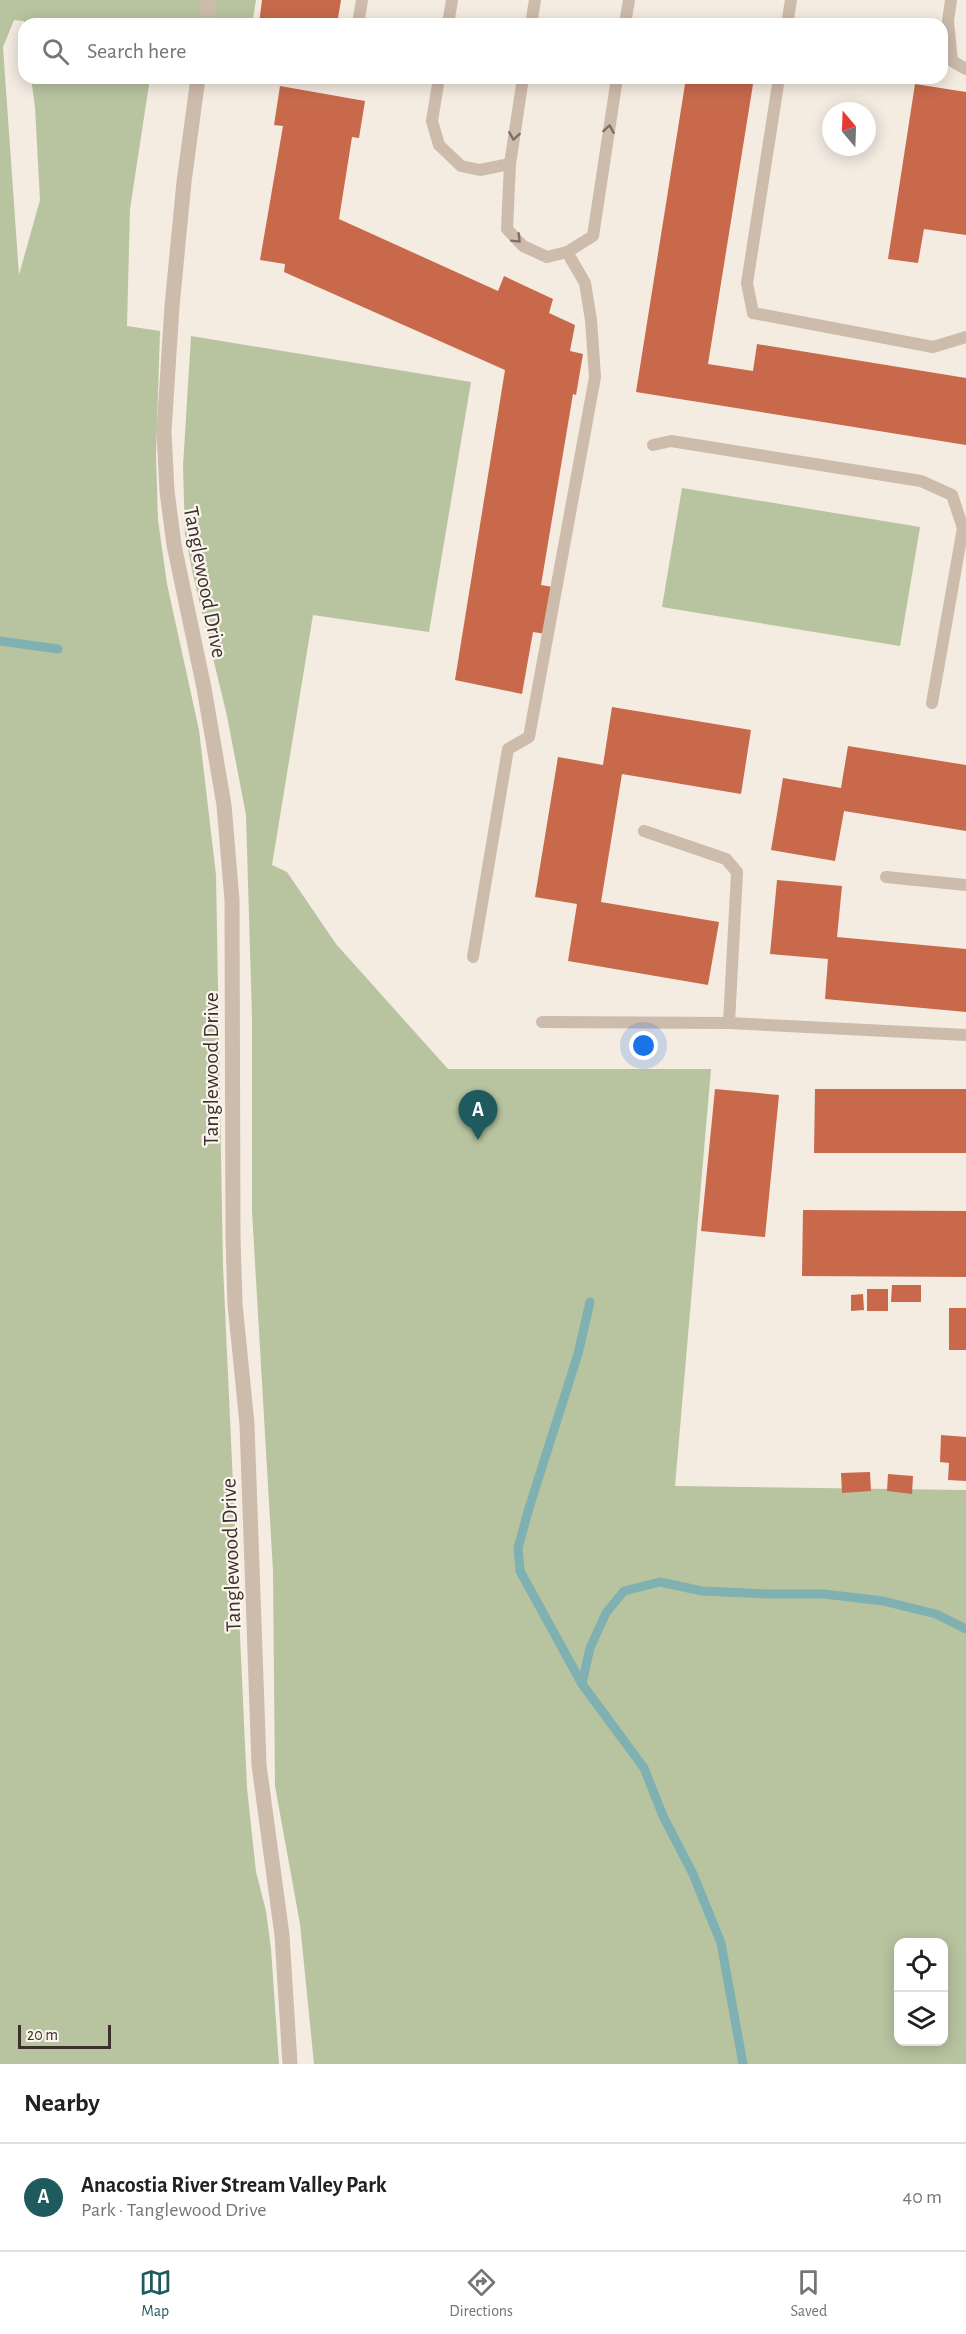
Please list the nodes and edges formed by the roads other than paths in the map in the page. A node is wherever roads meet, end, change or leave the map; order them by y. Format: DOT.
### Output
graph roads {
  1 [pos="209,0"];
  2 [pos="362,0"];
  3 [pos="452,0"];
  4 [pos="535,0"];
  5 [pos="629,0"];
  6 [pos="790,0"];
  7 [pos="951,0"];
  8 [pos="207,18"];
  9 [pos="359,18"];
  10 [pos="449,18"];
  11 [pos="532,18"];
  12 [pos="626,18"];
  13 [pos="788,18"];
  14 [pos="966,69"];
  15 [pos="197,84"];
  16 [pos="438,84"];
  17 [pos="522,84"];
  18 [pos="616,84"];
  19 [pos="778,84"];
  20 [pos="510,164"];
  21 [pos="567,252"];
  22 [pos="966,337"];
  23 [pos="653,445"];
  24 [pos="932,703"];
  25 [pos="644,831"];
  26 [pos="886,878"];
  27 [pos="966,885"];
  28 [pos="473,957"];
  29 [pos="542,1022"];
  30 [pos="729,1023"];
  31 [pos="966,1035"];
  32 [pos="291,2064"];
  1 -- 8 [label="street"];
  2 -- 9 [label="lane"];
  3 -- 10 [label="lane"];
  4 -- 11 [label="lane"];
  5 -- 12 [label="lane"];
  6 -- 13 [label="lane"];
  7 -- 14 [label="lane"];
  15 -- 32 [label="street, Tanglewood Drive"];
  16 -- 20 [label="lane"];
  17 -- 20 [label="lane, one-way"];
  21 -- 18 [label="lane, one-way"];
  19 -- 22 [label="lane"];
  20 -- 21 [label="lane, one-way"];
  21 -- 28 [label="lane"];
  23 -- 24 [label="lane"];
  25 -- 30 [label="lane"];
  26 -- 27 [label="lane"];
  29 -- 30 [label="lane"];
  30 -- 31 [label="lane"];
}
